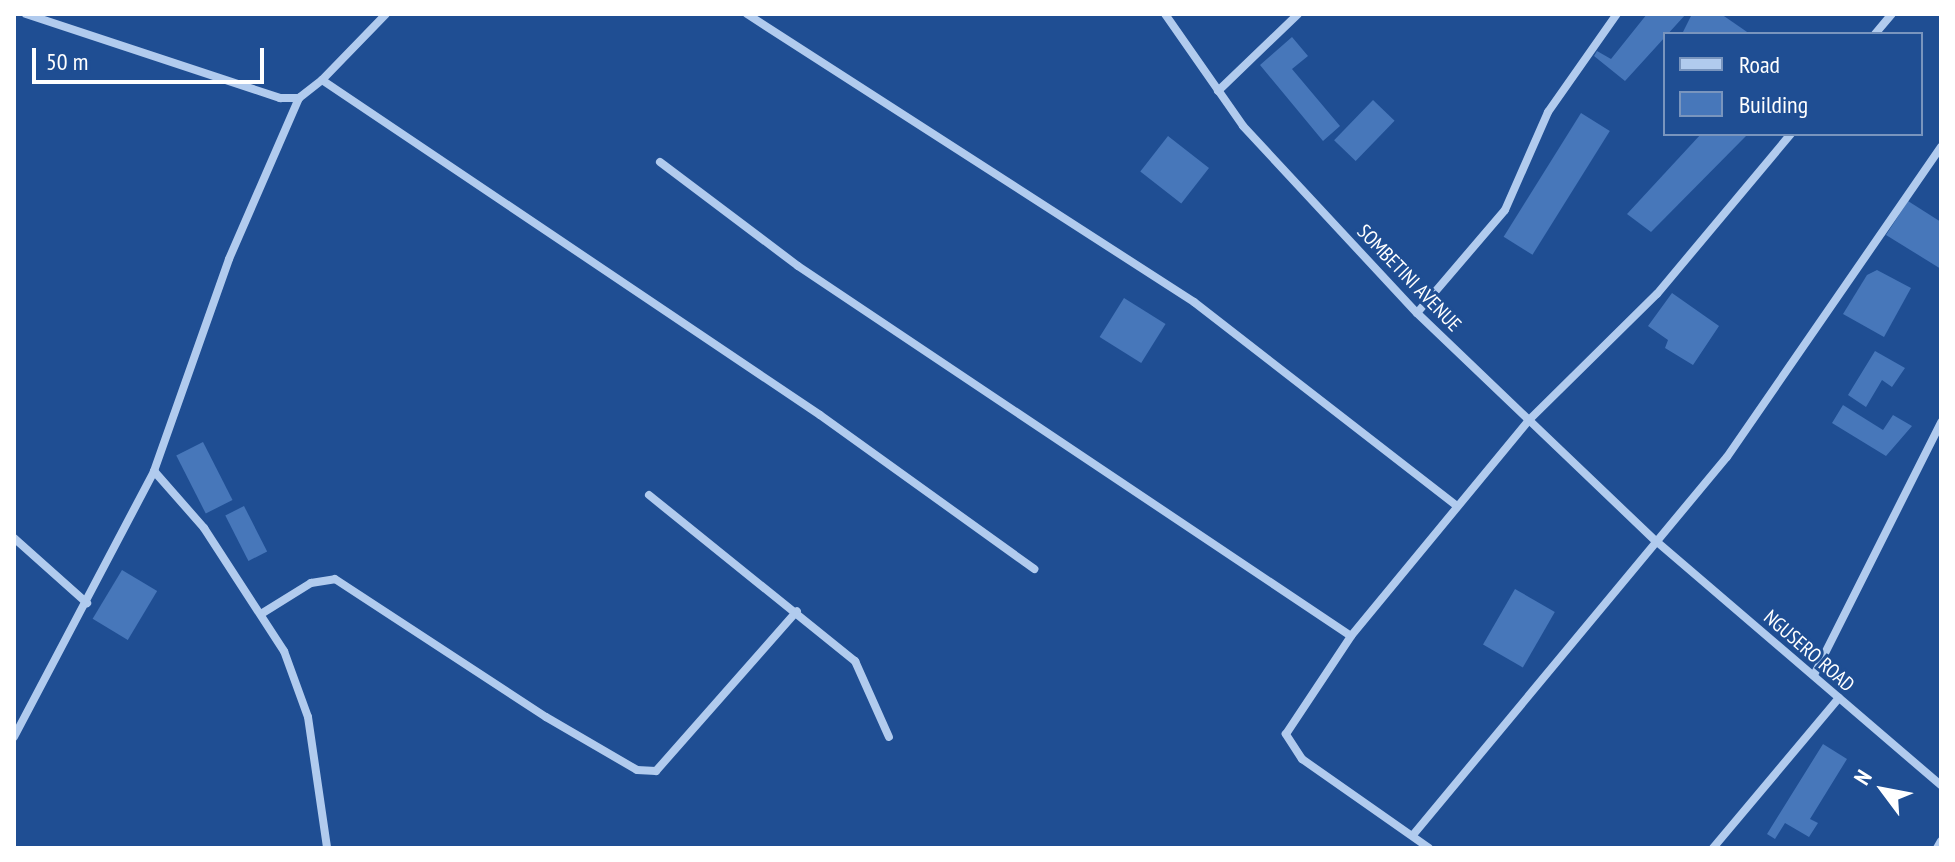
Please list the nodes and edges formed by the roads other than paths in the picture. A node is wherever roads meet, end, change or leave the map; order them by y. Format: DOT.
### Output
graph roads {
  1 [pos="26,14"];
  2 [pos="386,14"];
  3 [pos="747,14"];
  4 [pos="1165,14"];
  5 [pos="1298,14"];
  6 [pos="1617,14"];
  7 [pos="1892,14"];
  8 [pos="1877,32"];
  9 [pos="322,80"];
  10 [pos="1218,91"];
  11 [pos="299,98"];
  12 [pos="1789,136"];
  13 [pos="1941,147"];
  14 [pos="660,162"];
  15 [pos="1417,313"];
  16 [pos="1528,421"];
  17 [pos="1941,422"];
  18 [pos="154,471"];
  19 [pos="649,495"];
  20 [pos="1457,506"];
  21 [pos="14,538"];
  22 [pos="1656,541"];
  23 [pos="1034,569"];
  24 [pos="87,603"];
  25 [pos="797,611"];
  26 [pos="261,614"];
  27 [pos="1351,636"];
  28 [pos="1814,675"];
  29 [pos="1839,698"];
  30 [pos="14,737"];
  31 [pos="889,737"];
  32 [pos="1941,785"];
  33 [pos="1413,835"];
  34 [pos="1941,841"];
  35 [pos="327,848"];
  36 [pos="1429,848"];
  37 [pos="1713,848"];
  38 [pos="1937,848"];
  1 -- 11 [label="street"];
  2 -- 9 [label="street"];
  3 -- 20 [label="street"];
  4 -- 10 [label="street, SOMBETINI AVENUE"];
  5 -- 10 [label="street"];
  6 -- 15 [label="street"];
  7 -- 8 [label="street"];
  9 -- 11 [label="street"];
  9 -- 23 [label="street"];
  10 -- 15 [label="street, SOMBETINI AVENUE"];
  11 -- 18 [label="street"];
  12 -- 16 [label="street"];
  13 -- 22 [label="street"];
  14 -- 27 [label="street"];
  15 -- 16 [label="street, SOMBETINI AVENUE"];
  16 -- 20 [label="street"];
  16 -- 22 [label="street, SOMBETINI AVENUE"];
  17 -- 28 [label="street"];
  18 -- 24 [label="street"];
  18 -- 26 [label="street"];
  19 -- 25 [label="street"];
  20 -- 27 [label="street"];
  21 -- 24 [label="street"];
  22 -- 28 [label="street, NGUSERO ROAD"];
  22 -- 33 [label="street"];
  24 -- 30 [label="street"];
  25 -- 26 [label="street"];
  25 -- 31 [label="street"];
  26 -- 35 [label="street"];
  27 -- 33 [label="street"];
  28 -- 29 [label="street, NGUSERO ROAD"];
  29 -- 32 [label="street, NGUSERO ROAD"];
  29 -- 37 [label="street"];
  33 -- 36 [label="street"];
  34 -- 38 [label="street"];
}
